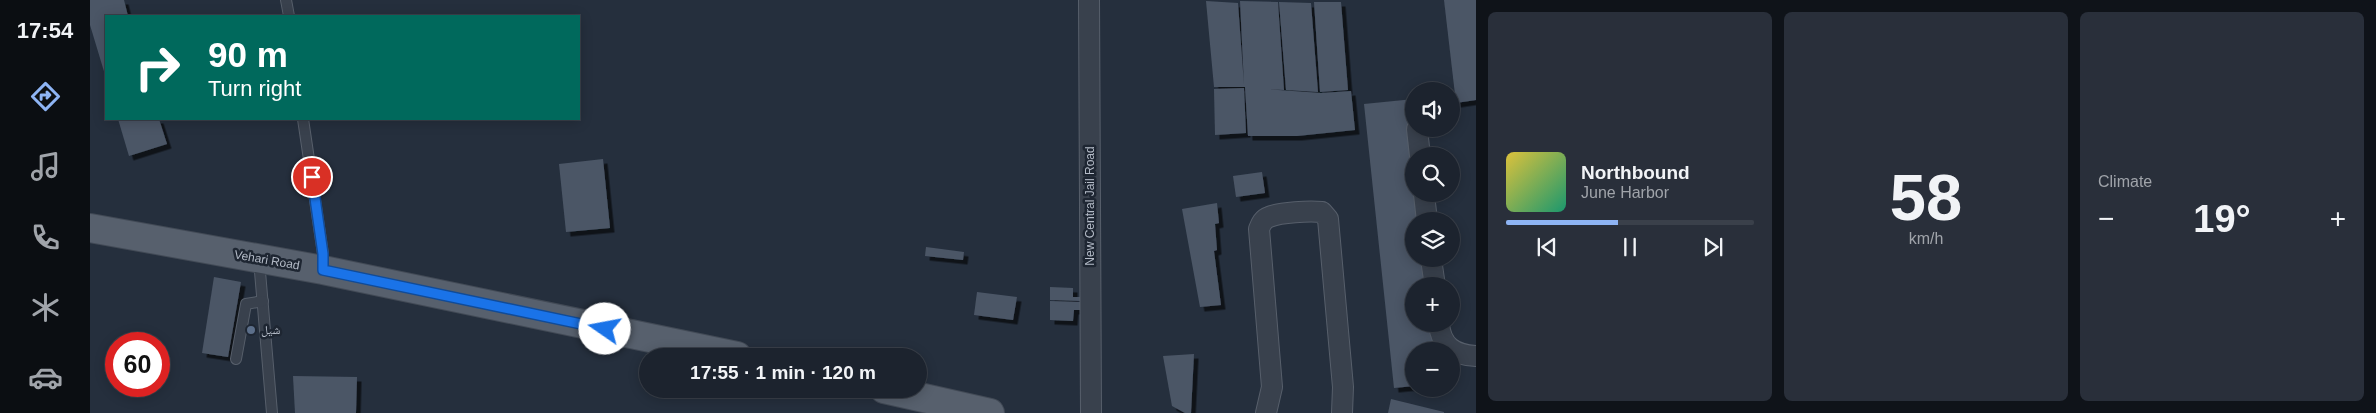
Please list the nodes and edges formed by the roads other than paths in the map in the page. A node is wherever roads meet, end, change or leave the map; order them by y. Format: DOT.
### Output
graph roads {
  1 [pos="286,0"];
  2 [pos="1089,0"];
  3 [pos="289,15"];
  4 [pos="304,120"];
  5 [pos="90,228"];
  6 [pos="259,258"];
  7 [pos="323,270"];
  8 [pos="263,301"];
  9 [pos="1441,332"];
  10 [pos="698,348"];
  11 [pos="1476,356"];
  12 [pos="236,359"];
  13 [pos="924,398"];
  14 [pos="272,413"];
  15 [pos="990,413"];
  16 [pos="1091,413"];
  17 [pos="1266,413"];
  18 [pos="1342,413"];
  1 -- 3 [label="lane"];
  2 -- 16 [label="street, New Central Jail Road"];
  4 -- 7 [label="lane"];
  5 -- 6 [label="main road, Vehari Road"];
  6 -- 7 [label="main road, Vehari Road"];
  6 -- 8 [label="lane"];
  7 -- 10 [label="main road, Vehari Road"];
  8 -- 12 [label="lane"];
  8 -- 14 [label="lane"];
  9 -- 11 [label="street"];
  13 -- 15 [label="main road"];
  17 -- 18 [label="street"];
}
